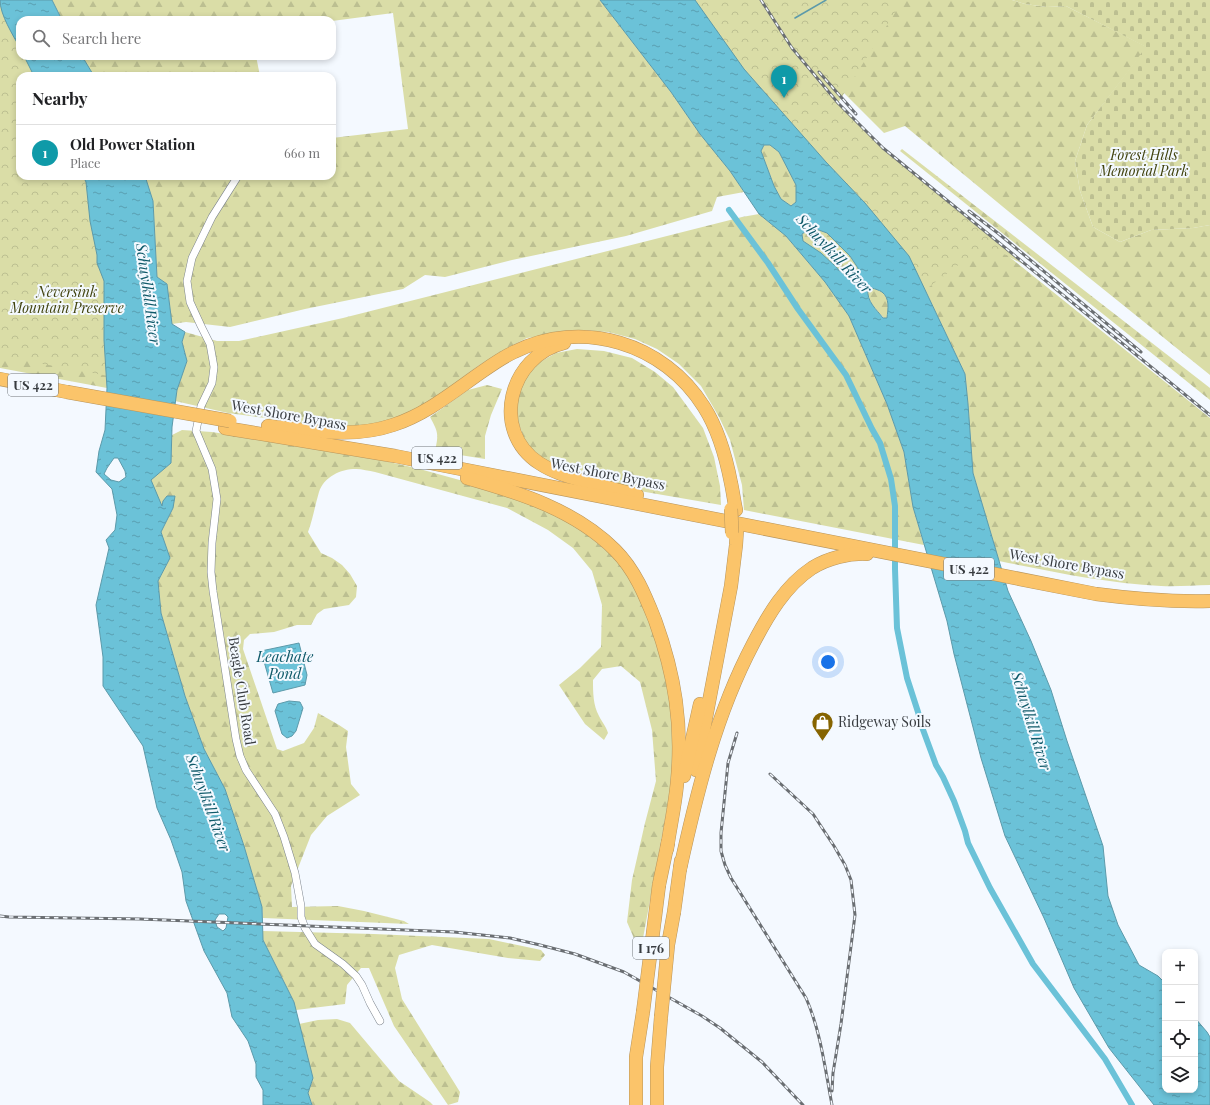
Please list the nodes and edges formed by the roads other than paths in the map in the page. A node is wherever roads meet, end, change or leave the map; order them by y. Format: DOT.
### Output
graph roads {
  1 [pos="235,180"];
  2 [pos="0,379"];
  3 [pos="0,388"];
  4 [pos="65,396"];
  5 [pos="227,424"];
  6 [pos="268,426"];
  7 [pos="394,456"];
  8 [pos="644,498"];
  9 [pos="733,509"];
  10 [pos="734,531"];
  11 [pos="887,552"];
  12 [pos="1049,581"];
  13 [pos="1210,593"];
  14 [pos="1210,600"];
  15 [pos="667,849"];
  16 [pos="680,869"];
  17 [pos="380,1021"];
  18 [pos="636,1057"];
  19 [pos="657,1067"];
  20 [pos="627,1105"];
  21 [pos="636,1105"];
  22 [pos="657,1105"];
  23 [pos="662,1105"];
  1 -- 17 [label="street, Beagle Club Road"];
  2 -- 4 [label="highway, West Shore Bypass / US 422"];
  3 -- 4 [label="highway, West Shore Bypass / US 422"];
  4 -- 5 [label="highway, West Shore Bypass / US 422, bridge"];
  5 -- 6 [label="highway, West Shore Bypass / US 422"];
  5 -- 7 [label="highway, West Shore Bypass / US 422"];
  6 -- 8 [label="highway, West Shore Bypass / US 422"];
  6 -- 9 [label="highway"];
  7 -- 11 [label="highway, West Shore Bypass / US 422"];
  7 -- 15 [label="highway"];
  8 -- 9 [label="highway"];
  8 -- 11 [label="highway, West Shore Bypass / US 422"];
  9 -- 10 [label="highway, bridge"];
  10 -- 15 [label="highway"];
  10 -- 16 [label="highway"];
  11 -- 12 [label="highway, West Shore Bypass / US 422"];
  11 -- 12 [label="highway, West Shore Bypass / US 422"];
  11 -- 16 [label="highway"];
  12 -- 13 [label="highway, West Shore Bypass / US 422"];
  12 -- 14 [label="highway, West Shore Bypass / US 422"];
  15 -- 18 [label="highway, I 176, bridge"];
  16 -- 19 [label="highway, I 176, bridge"];
  18 -- 20 [label="highway"];
  18 -- 21 [label="highway, I 176"];
  19 -- 22 [label="highway, I 176"];
  19 -- 23 [label="highway"];
}
